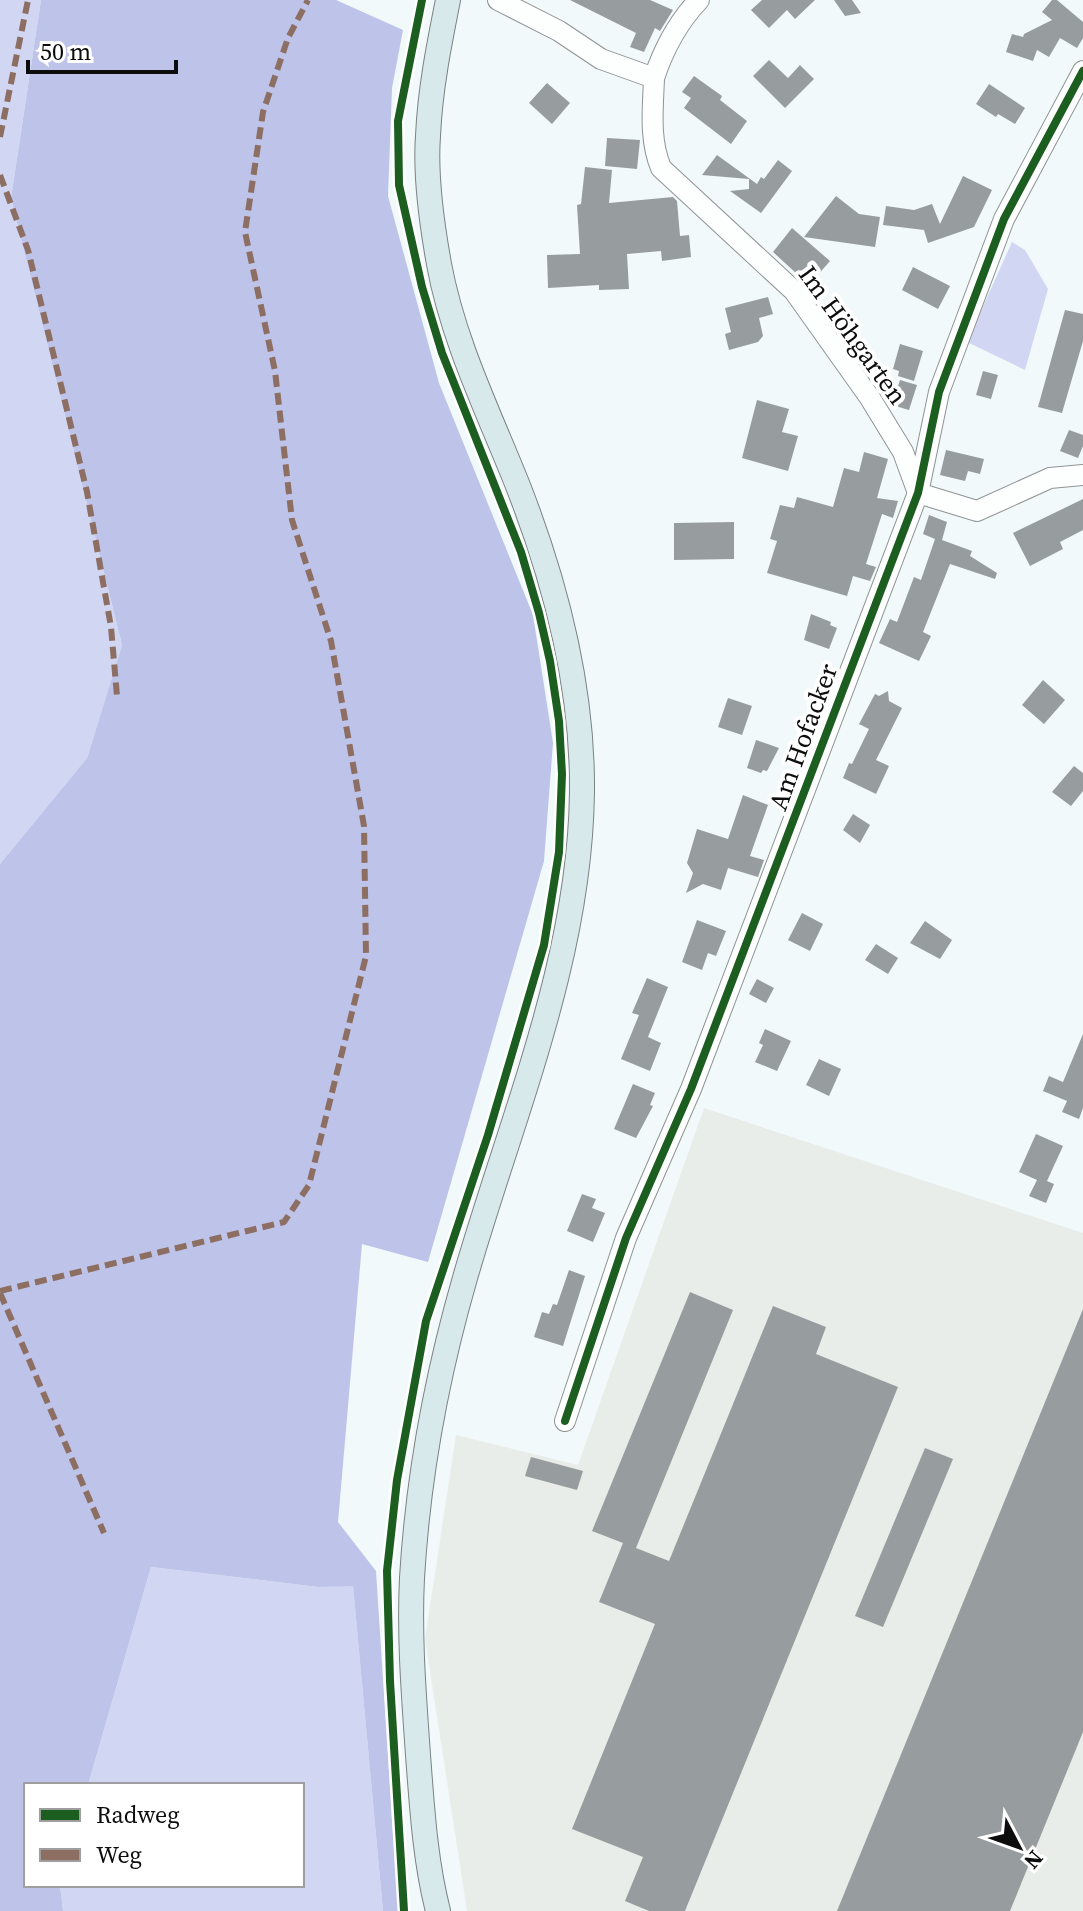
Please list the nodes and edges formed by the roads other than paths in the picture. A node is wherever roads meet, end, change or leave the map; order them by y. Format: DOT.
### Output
graph roads {
  1 [pos="448,0"];
  2 [pos="498,0"];
  3 [pos="699,0"];
  4 [pos="1083,71"];
  5 [pos="654,78"];
  6 [pos="1083,475"];
  7 [pos="918,493"];
  8 [pos="565,1421"];
  9 [pos="438,1911"];
  1 -- 9 [label="main road"];
  2 -- 5 [label="street"];
  3 -- 5 [label="street, Im Höhgarten"];
  4 -- 7 [label="street, Am Hofacker"];
  5 -- 7 [label="street, Im Höhgarten"];
  6 -- 7 [label="street"];
  7 -- 8 [label="street, Am Hofacker"];
}
